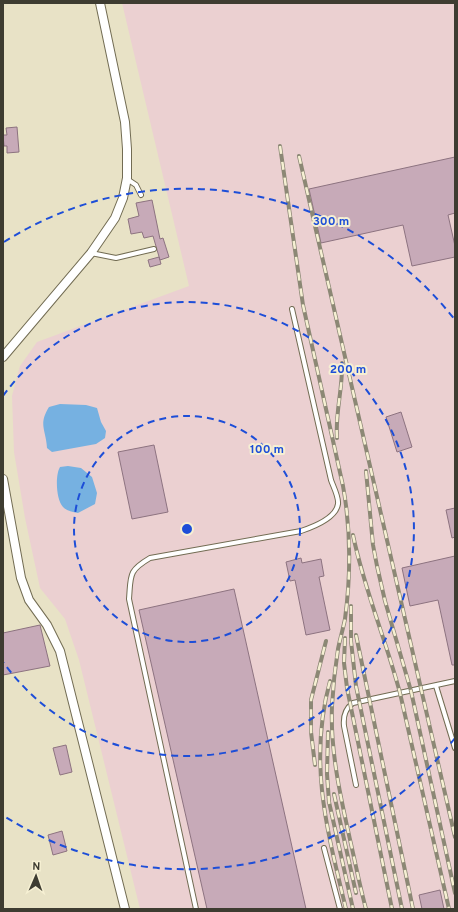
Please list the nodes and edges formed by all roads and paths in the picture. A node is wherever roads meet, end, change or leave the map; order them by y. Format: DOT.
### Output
graph roads {
  1 [pos="100,3"];
  2 [pos="127,178"];
  3 [pos="140,196"];
  4 [pos="154,249"];
  5 [pos="91,254"];
  6 [pos="292,309"];
  7 [pos="3,356"];
  8 [pos="3,479"];
  9 [pos="455,681"];
  10 [pos="436,686"];
  11 [pos="455,748"];
  12 [pos="356,785"];
  13 [pos="324,848"];
  14 [pos="125,909"];
  15 [pos="196,909"];
  16 [pos="340,909"];
  1 -- 2 [label="street"];
  2 -- 3 [label="lane"];
  2 -- 5 [label="street"];
  4 -- 5 [label="lane"];
  5 -- 7 [label="street"];
  6 -- 15 [label="lane"];
  8 -- 14 [label="street"];
  9 -- 10 [label="lane"];
  10 -- 11 [label="lane"];
  10 -- 12 [label="lane"];
  13 -- 16 [label="lane"];
}
